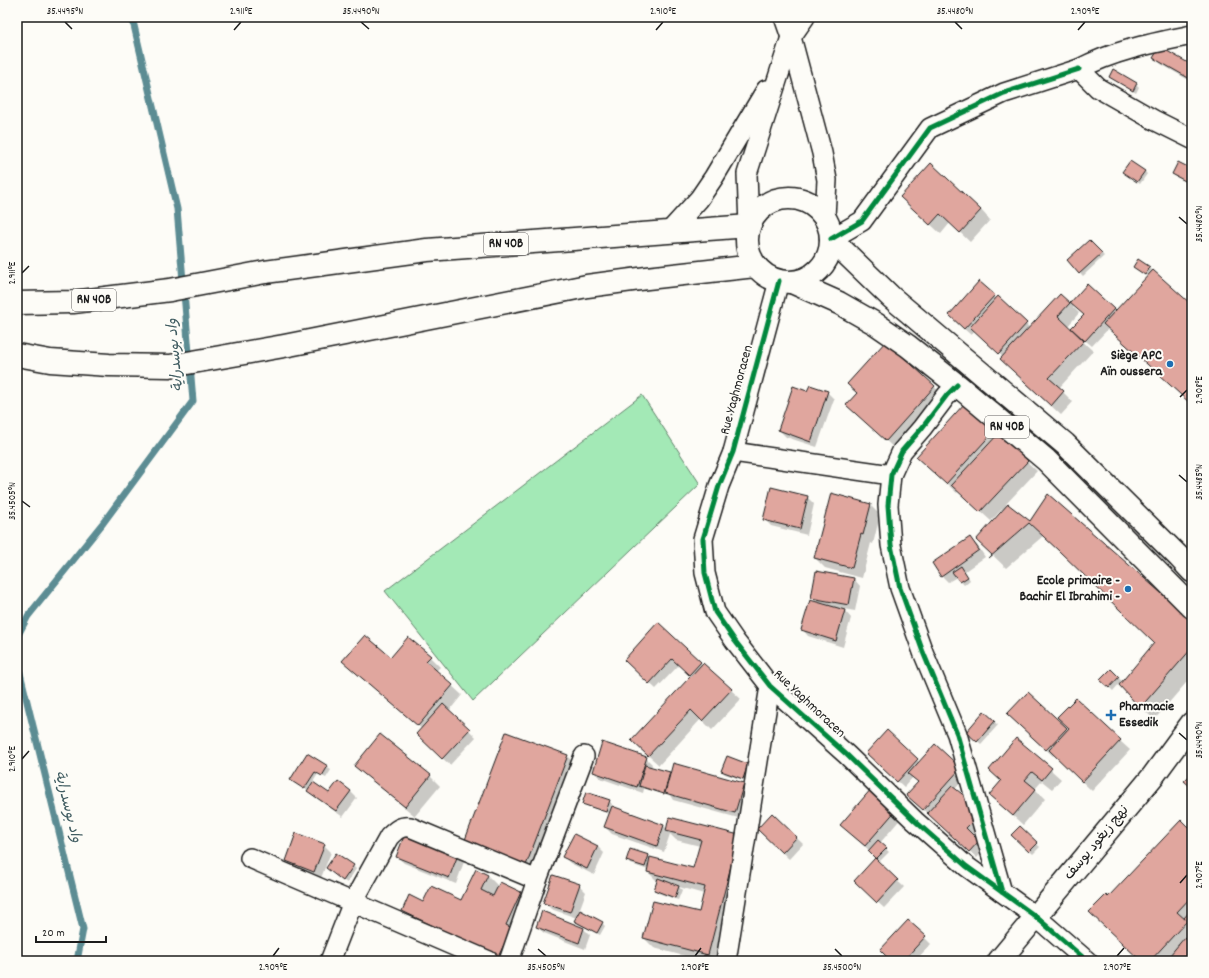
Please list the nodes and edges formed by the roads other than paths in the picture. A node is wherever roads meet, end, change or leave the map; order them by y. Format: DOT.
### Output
graph roads {
  1 [pos="784,17"];
  2 [pos="805,17"];
  3 [pos="1192,35"];
  4 [pos="791,36"];
  5 [pos="782,63"];
  6 [pos="1079,69"];
  7 [pos="1192,139"];
  8 [pos="825,217"];
  9 [pos="749,226"];
  10 [pos="669,232"];
  11 [pos="831,239"];
  12 [pos="755,266"];
  13 [pos="786,282"];
  14 [pos="17,303"];
  15 [pos="17,355"];
  16 [pos="957,385"];
  17 [pos="733,452"];
  18 [pos="891,475"];
  19 [pos="1192,571"];
  20 [pos="1192,607"];
  21 [pos="770,686"];
  22 [pos="1192,723"];
  23 [pos="584,756"];
  24 [pos="250,858"];
  25 [pos="537,880"];
  26 [pos="1002,892"];
  27 [pos="353,902"];
  28 [pos="1035,916"];
  29 [pos="330,961"];
  30 [pos="489,961"];
  31 [pos="509,961"];
  32 [pos="726,961"];
  33 [pos="999,961"];
  34 [pos="1088,961"];
  1 -- 4 [label="street"];
  2 -- 4 [label="street"];
  3 -- 6 [label="street"];
  4 -- 5 [label="street"];
  4 -- 8 [label="street"];
  5 -- 9 [label="street"];
  5 -- 10 [label="street"];
  6 -- 7 [label="street"];
  6 -- 11 [label="street"];
  8 -- 9 [label="main road"];
  8 -- 11 [label="main road"];
  9 -- 10 [label="main road, RN 40B"];
  9 -- 12 [label="main road"];
  10 -- 14 [label="main road, RN 40B"];
  11 -- 13 [label="main road"];
  11 -- 19 [label="main road, RN 40B"];
  12 -- 13 [label="main road, RN 40B"];
  12 -- 15 [label="main road"];
  13 -- 16 [label="main road, RN 40B"];
  13 -- 17 [label="street, Rue Yaghmoracen"];
  16 -- 18 [label="street"];
  16 -- 20 [label="main road, RN 40B"];
  17 -- 18 [label="street"];
  17 -- 21 [label="street, Rue Yaghmoracen"];
  18 -- 26 [label="street"];
  21 -- 26 [label="street, Rue Yaghmoracen"];
  21 -- 32 [label="street"];
  22 -- 28 [label="main road, نهج زيغود يوسف"];
  23 -- 25 [label="street"];
  24 -- 27 [label="street"];
  25 -- 27 [label="street"];
  25 -- 31 [label="street"];
  26 -- 28 [label="street, Rue Yaghmoracen"];
  27 -- 29 [label="street"];
  27 -- 30 [label="street"];
  28 -- 33 [label="main road, نهج زيغود يوسف"];
  28 -- 34 [label="street, Rue Yaghmoracen"];
}
